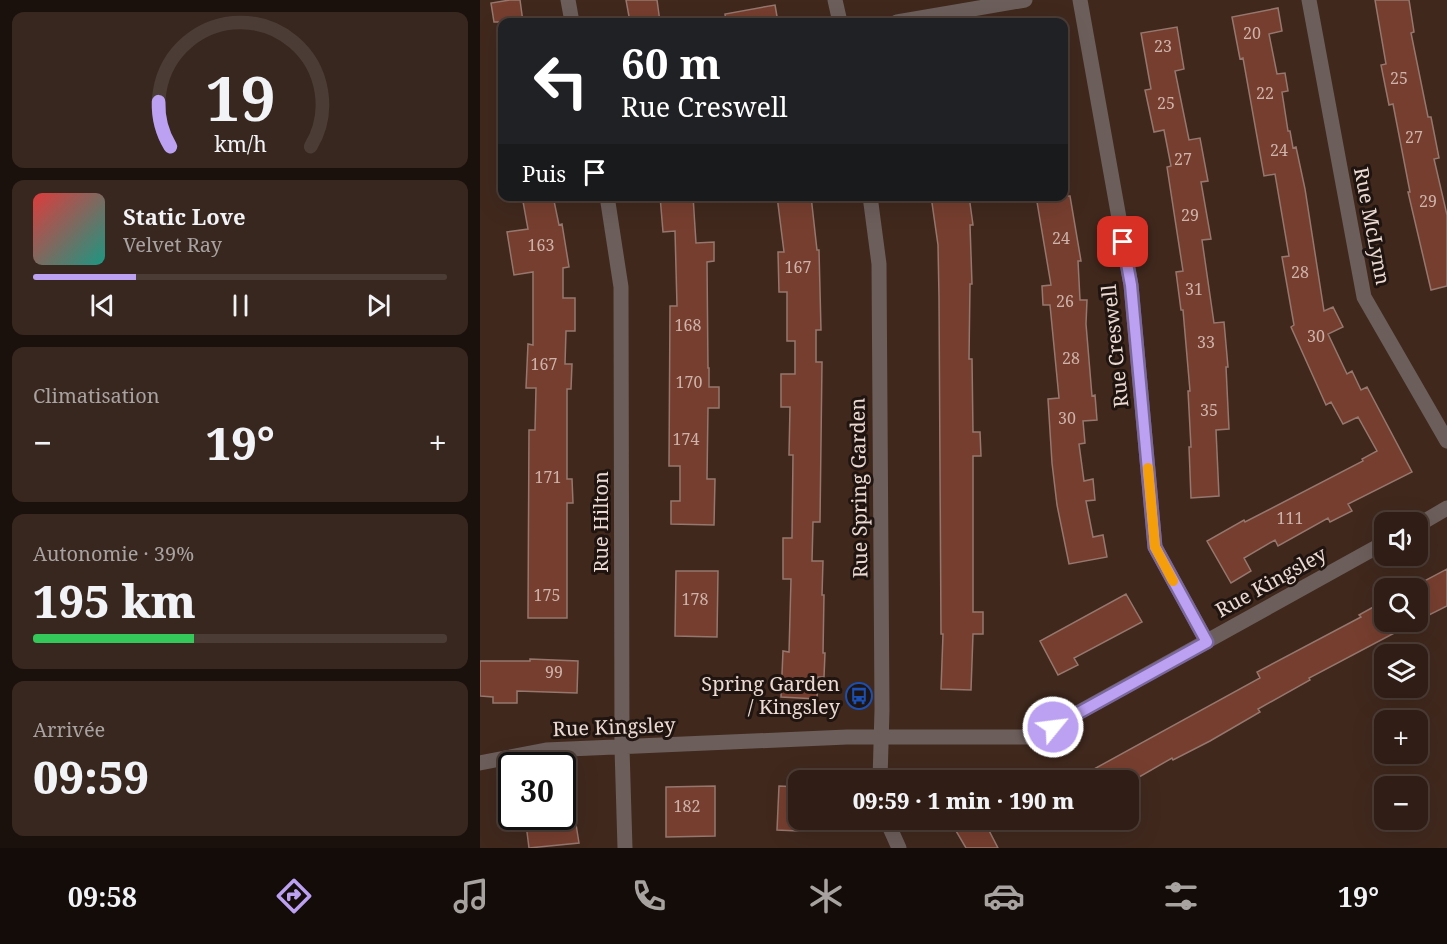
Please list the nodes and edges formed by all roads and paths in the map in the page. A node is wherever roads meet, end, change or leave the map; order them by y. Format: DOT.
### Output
graph roads {
  1 [pos="568,0"];
  2 [pos="835,0"];
  3 [pos="1025,0"];
  4 [pos="1080,0"];
  5 [pos="1309,0"];
  6 [pos="572,18"];
  7 [pos="839,18"];
  8 [pos="920,18"];
  9 [pos="608,201"];
  10 [pos="871,201"];
  11 [pos="1447,441"];
  12 [pos="1447,508"];
  13 [pos="1428,519"];
  14 [pos="1374,549"];
  15 [pos="1207,642"];
  16 [pos="881,737"];
  17 [pos="622,748"];
  18 [pos="480,763"];
  19 [pos="880,770"];
  20 [pos="891,830"];
  21 [pos="625,848"];
  22 [pos="899,848"];
  1 -- 6 [label="street"];
  2 -- 7 [label="street"];
  3 -- 8 [label="street"];
  4 -- 15 [label="street, Rue Creswell"];
  5 -- 11 [label="street, Rue McLynn"];
  9 -- 17 [label="street, Rue Hilton"];
  10 -- 16 [label="street, Rue Spring Garden"];
  12 -- 13 [label="street"];
  14 -- 15 [label="street, Rue Kingsley"];
  15 -- 16 [label="street, Rue Kingsley"];
  16 -- 17 [label="street, Rue Kingsley"];
  16 -- 19 [label="street, Rue Spring Garden"];
  17 -- 18 [label="street, Rue Kingsley"];
  17 -- 21 [label="street, Rue Hilton"];
  20 -- 22 [label="street"];
}
